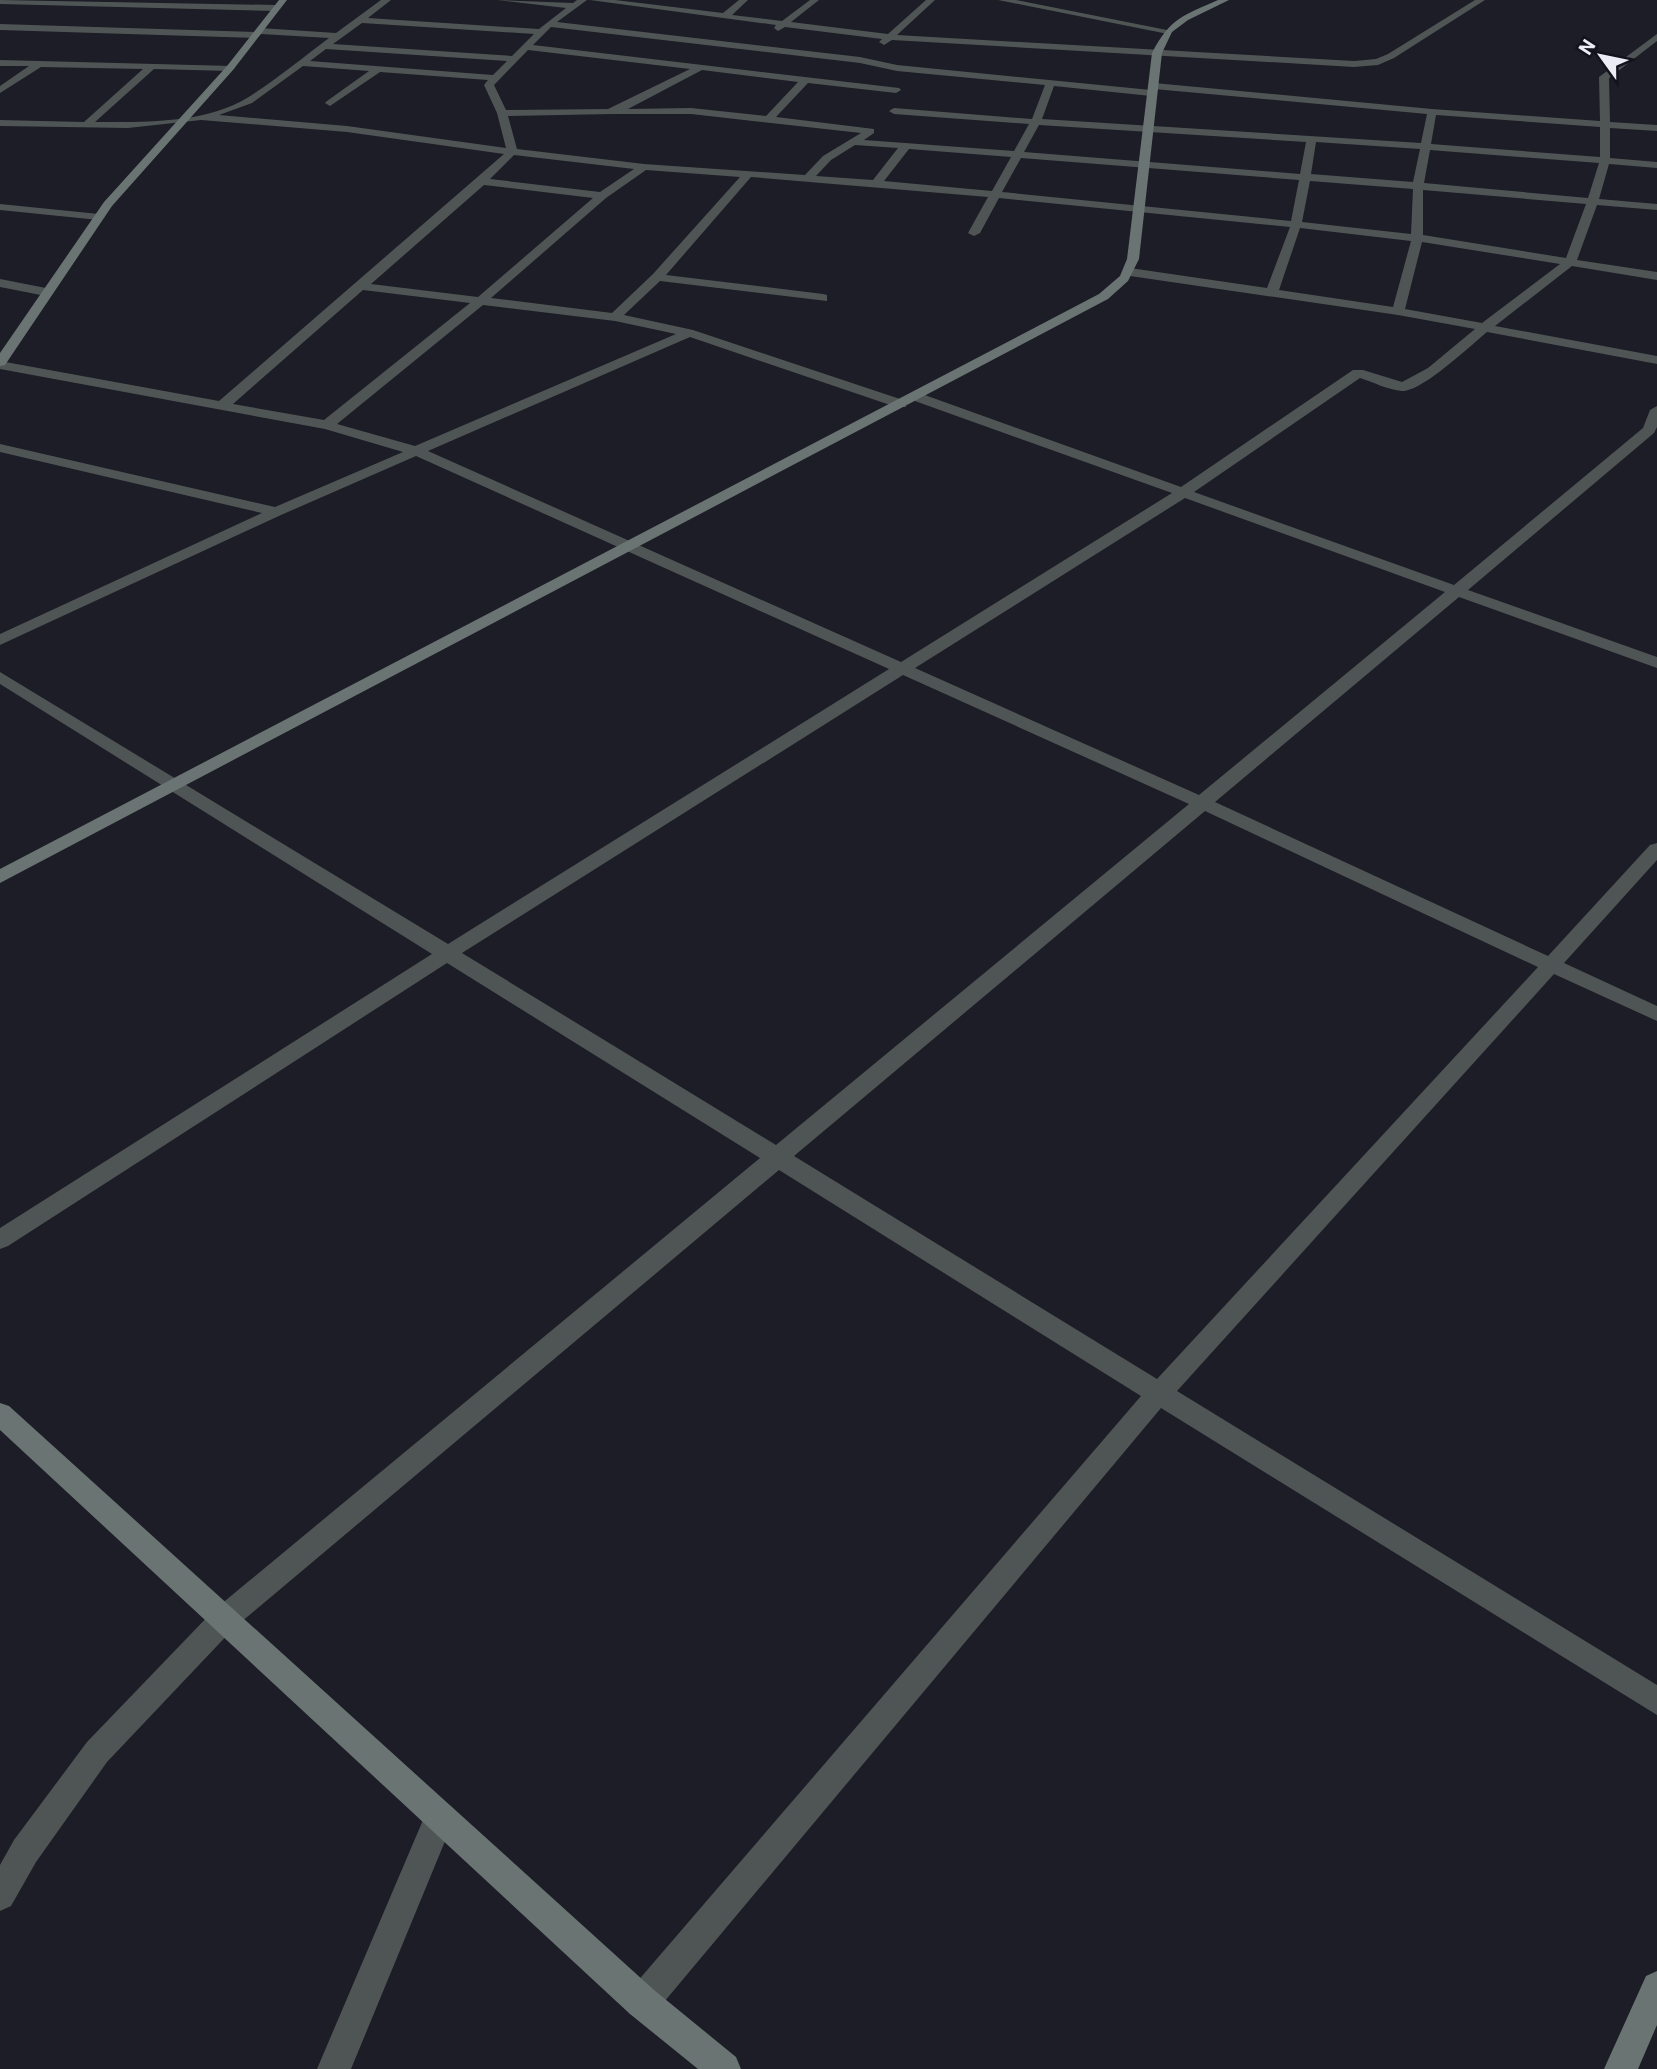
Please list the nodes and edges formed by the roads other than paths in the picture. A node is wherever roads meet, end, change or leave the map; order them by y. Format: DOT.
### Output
graph roads {
  1 [pos="387,0"];
  2 [pos="500,0"];
  3 [pos="594,0"];
  4 [pos="666,0"];
  5 [pos="744,0"];
  6 [pos="815,0"];
  7 [pos="931,0"];
  8 [pos="1002,0"];
  9 [pos="1009,0"];
  10 [pos="1225,0"];
  11 [pos="1481,0"];
  12 [pos="0,1"];
  13 [pos="579,3"];
  14 [pos="279,4"];
  15 [pos="654,8"];
  16 [pos="724,17"];
  17 [pos="360,20"];
  18 [pos="783,25"];
  19 [pos="545,28"];
  20 [pos="3,29"];
  21 [pos="1168,31"];
  22 [pos="259,33"];
  23 [pos="337,36"];
  24 [pos="890,37"];
  25 [pos="1657,37"];
  26 [pos="880,45"];
  27 [pos="325,46"];
  28 [pos="744,46"];
  29 [pos="525,47"];
  30 [pos="1157,52"];
  31 [pos="870,53"];
  32 [pos="512,59"];
  33 [pos="860,60"];
  34 [pos="0,63"];
  35 [pos="39,64"];
  36 [pos="299,64"];
  37 [pos="151,67"];
  38 [pos="230,68"];
  39 [pos="699,68"];
  40 [pos="897,68"];
  41 [pos="378,69"];
  42 [pos="494,78"];
  43 [pos="805,80"];
  44 [pos="1051,83"];
  45 [pos="1153,89"];
  46 [pos="0,90"];
  47 [pos="896,90"];
  48 [pos="330,103"];
  49 [pos="608,112"];
  50 [pos="1432,112"];
  51 [pos="502,113"];
  52 [pos="201,117"];
  53 [pos="770,118"];
  54 [pos="882,121"];
  55 [pos="179,122"];
  56 [pos="88,123"];
  57 [pos="1035,123"];
  58 [pos="0,124"];
  59 [pos="1602,124"];
  60 [pos="1657,128"];
  61 [pos="1148,130"];
  62 [pos="1312,138"];
  63 [pos="855,142"];
  64 [pos="905,147"];
  65 [pos="1425,148"];
  66 [pos="512,152"];
  67 [pos="1017,156"];
  68 [pos="1605,160"];
  69 [pos="1657,165"];
  70 [pos="644,167"];
  71 [pos="1144,167"];
  72 [pos="748,174"];
  73 [pos="1305,177"];
  74 [pos="808,178"];
  75 [pos="482,181"];
  76 [pos="876,184"];
  77 [pos="1418,186"];
  78 [pos="995,195"];
  79 [pos="602,196"];
  80 [pos="1593,201"];
  81 [pos="1140,206"];
  82 [pos="1657,207"];
  83 [pos="1,208"];
  84 [pos="99,217"];
  85 [pos="1296,225"];
  86 [pos="975,233"];
  87 [pos="1417,239"];
  88 [pos="1570,262"];
  89 [pos="1130,272"];
  90 [pos="1657,276"];
  91 [pos="657,277"];
  92 [pos="0,283"];
  93 [pos="361,286"];
  94 [pos="46,292"];
  95 [pos="1272,292"];
  96 [pos="823,298"];
  97 [pos="480,301"];
  98 [pos="1398,311"];
  99 [pos="615,317"];
  100 [pos="1485,327"];
  101 [pos="689,333"];
  102 [pos="1657,360"];
  103 [pos="0,364"];
  104 [pos="917,397"];
  105 [pos="901,404"];
  106 [pos="223,405"];
  107 [pos="1657,410"];
  108 [pos="327,425"];
  109 [pos="1653,431"];
  110 [pos="0,448"];
  111 [pos="416,451"];
  112 [pos="1181,494"];
  113 [pos="276,512"];
  114 [pos="632,546"];
  115 [pos="1456,590"];
  116 [pos="0,640"];
  117 [pos="1657,663"];
  118 [pos="903,667"];
  119 [pos="0,677"];
  120 [pos="176,784"];
  121 [pos="1202,803"];
  122 [pos="1657,849"];
  123 [pos="0,877"];
  124 [pos="448,953"];
  125 [pos="1550,965"];
  126 [pos="1657,1014"];
  127 [pos="779,1157"];
  128 [pos="0,1240"];
  129 [pos="1159,1393"];
  130 [pos="0,1414"];
  131 [pos="224,1619"];
  132 [pos="1657,1701"];
  133 [pos="440,1817"];
  134 [pos="0,1895"];
  135 [pos="1657,1987"];
  136 [pos="642,2002"];
  137 [pos="334,2069"];
  138 [pos="724,2069"];
  139 [pos="1621,2069"];
  1 -- 17 [label="street"];
  2 -- 13 [label="street"];
  3 -- 15 [label="street"];
  4 -- 15 [label="street"];
  5 -- 16 [label="street"];
  6 -- 18 [label="street"];
  7 -- 24 [label="street"];
  8 -- 9 [label="street"];
  9 -- 21 [label="street"];
  10 -- 21 [label="street"];
  11 -- 30 [label="street"];
  12 -- 14 [label="street"];
  13 -- 19 [label="street"];
  14 -- 22 [label="street"];
  15 -- 16 [label="street"];
  16 -- 18 [label="street"];
  17 -- 19 [label="street"];
  17 -- 23 [label="street"];
  18 -- 24 [label="street"];
  18 -- 28 [label="street"];
  19 -- 28 [label="street"];
  19 -- 29 [label="street"];
  20 -- 22 [label="street"];
  21 -- 30 [label="street"];
  22 -- 23 [label="street"];
  22 -- 38 [label="street"];
  23 -- 27 [label="street"];
  24 -- 26 [label="street"];
  24 -- 30 [label="street"];
  25 -- 59 [label="street"];
  27 -- 32 [label="street"];
  27 -- 36 [label="street"];
  28 -- 33 [label="street"];
  28 -- 39 [label="street"];
  29 -- 32 [label="street"];
  29 -- 39 [label="street"];
  30 -- 45 [label="street"];
  31 -- 33 [label="street"];
  32 -- 42 [label="street"];
  33 -- 40 [label="street"];
  34 -- 35 [label="street"];
  35 -- 37 [label="street"];
  35 -- 46 [label="street"];
  36 -- 41 [label="street"];
  36 -- 52 [label="street"];
  37 -- 38 [label="street"];
  37 -- 56 [label="street"];
  38 -- 55 [label="street"];
  39 -- 43 [label="street"];
  39 -- 49 [label="street"];
  40 -- 44 [label="street"];
  40 -- 47 [label="street"];
  41 -- 42 [label="street"];
  41 -- 48 [label="street"];
  42 -- 51 [label="street"];
  43 -- 47 [label="street"];
  43 -- 53 [label="street"];
  44 -- 45 [label="street"];
  44 -- 57 [label="street"];
  45 -- 50 [label="street"];
  45 -- 61 [label="street"];
  47 -- 54 [label="street"];
  49 -- 51 [label="street"];
  49 -- 53 [label="street"];
  50 -- 59 [label="street"];
  50 -- 65 [label="street"];
  51 -- 66 [label="street"];
  52 -- 55 [label="street"];
  52 -- 66 [label="street"];
  53 -- 54 [label="street"];
  54 -- 57 [label="street"];
  54 -- 63 [label="street"];
  55 -- 56 [label="street"];
  55 -- 84 [label="street"];
  56 -- 58 [label="street"];
  57 -- 61 [label="street"];
  57 -- 67 [label="street"];
  59 -- 60 [label="street"];
  59 -- 68 [label="street"];
  61 -- 62 [label="street"];
  61 -- 71 [label="street"];
  62 -- 65 [label="street"];
  62 -- 73 [label="street"];
  63 -- 64 [label="street"];
  63 -- 74 [label="street"];
  64 -- 67 [label="street"];
  64 -- 76 [label="street"];
  65 -- 68 [label="street"];
  65 -- 77 [label="street"];
  66 -- 70 [label="street"];
  66 -- 75 [label="street"];
  67 -- 71 [label="street"];
  67 -- 78 [label="street"];
  68 -- 69 [label="street"];
  68 -- 80 [label="street"];
  70 -- 72 [label="street"];
  70 -- 79 [label="street"];
  71 -- 73 [label="street"];
  71 -- 81 [label="street"];
  72 -- 74 [label="street"];
  72 -- 91 [label="street"];
  73 -- 77 [label="street"];
  73 -- 85 [label="street"];
  74 -- 76 [label="street"];
  75 -- 79 [label="street"];
  75 -- 93 [label="street"];
  76 -- 78 [label="street"];
  77 -- 80 [label="street"];
  77 -- 87 [label="street"];
  78 -- 81 [label="street"];
  78 -- 86 [label="street"];
  79 -- 97 [label="street"];
  80 -- 82 [label="street"];
  80 -- 88 [label="street"];
  81 -- 85 [label="street"];
  81 -- 89 [label="street"];
  83 -- 84 [label="street"];
  84 -- 94 [label="street"];
  85 -- 87 [label="street"];
  85 -- 95 [label="street"];
  87 -- 88 [label="street"];
  87 -- 98 [label="street"];
  88 -- 90 [label="street"];
  88 -- 100 [label="street"];
  89 -- 95 [label="street"];
  89 -- 104 [label="street"];
  91 -- 96 [label="street"];
  91 -- 99 [label="street"];
  92 -- 94 [label="street"];
  93 -- 97 [label="street"];
  93 -- 106 [label="street"];
  94 -- 103 [label="street"];
  95 -- 98 [label="street"];
  97 -- 99 [label="street"];
  97 -- 108 [label="street"];
  98 -- 100 [label="street"];
  99 -- 101 [label="street"];
  100 -- 102 [label="street"];
  100 -- 112 [label="street"];
  101 -- 105 [label="street"];
  101 -- 111 [label="street"];
  103 -- 106 [label="street"];
  104 -- 105 [label="street"];
  104 -- 112 [label="street"];
  105 -- 114 [label="street"];
  106 -- 108 [label="street"];
  107 -- 109 [label="street"];
  108 -- 111 [label="street"];
  109 -- 115 [label="street"];
  110 -- 113 [label="street"];
  111 -- 113 [label="street"];
  111 -- 114 [label="street"];
  112 -- 115 [label="street"];
  112 -- 118 [label="street"];
  113 -- 116 [label="street"];
  114 -- 118 [label="street"];
  114 -- 120 [label="street"];
  115 -- 117 [label="street"];
  115 -- 121 [label="street"];
  118 -- 121 [label="street"];
  118 -- 124 [label="street"];
  119 -- 120 [label="street"];
  120 -- 123 [label="street"];
  120 -- 124 [label="street"];
  121 -- 125 [label="street"];
  121 -- 127 [label="street"];
  122 -- 125 [label="street"];
  124 -- 127 [label="street"];
  124 -- 128 [label="street"];
  125 -- 126 [label="street"];
  125 -- 129 [label="street"];
  127 -- 129 [label="street"];
  127 -- 131 [label="street"];
  129 -- 132 [label="street"];
  129 -- 136 [label="street"];
  130 -- 131 [label="street"];
  131 -- 133 [label="street"];
  131 -- 134 [label="street"];
  133 -- 136 [label="street"];
  133 -- 137 [label="street"];
  135 -- 139 [label="street"];
  136 -- 138 [label="street"];
}
